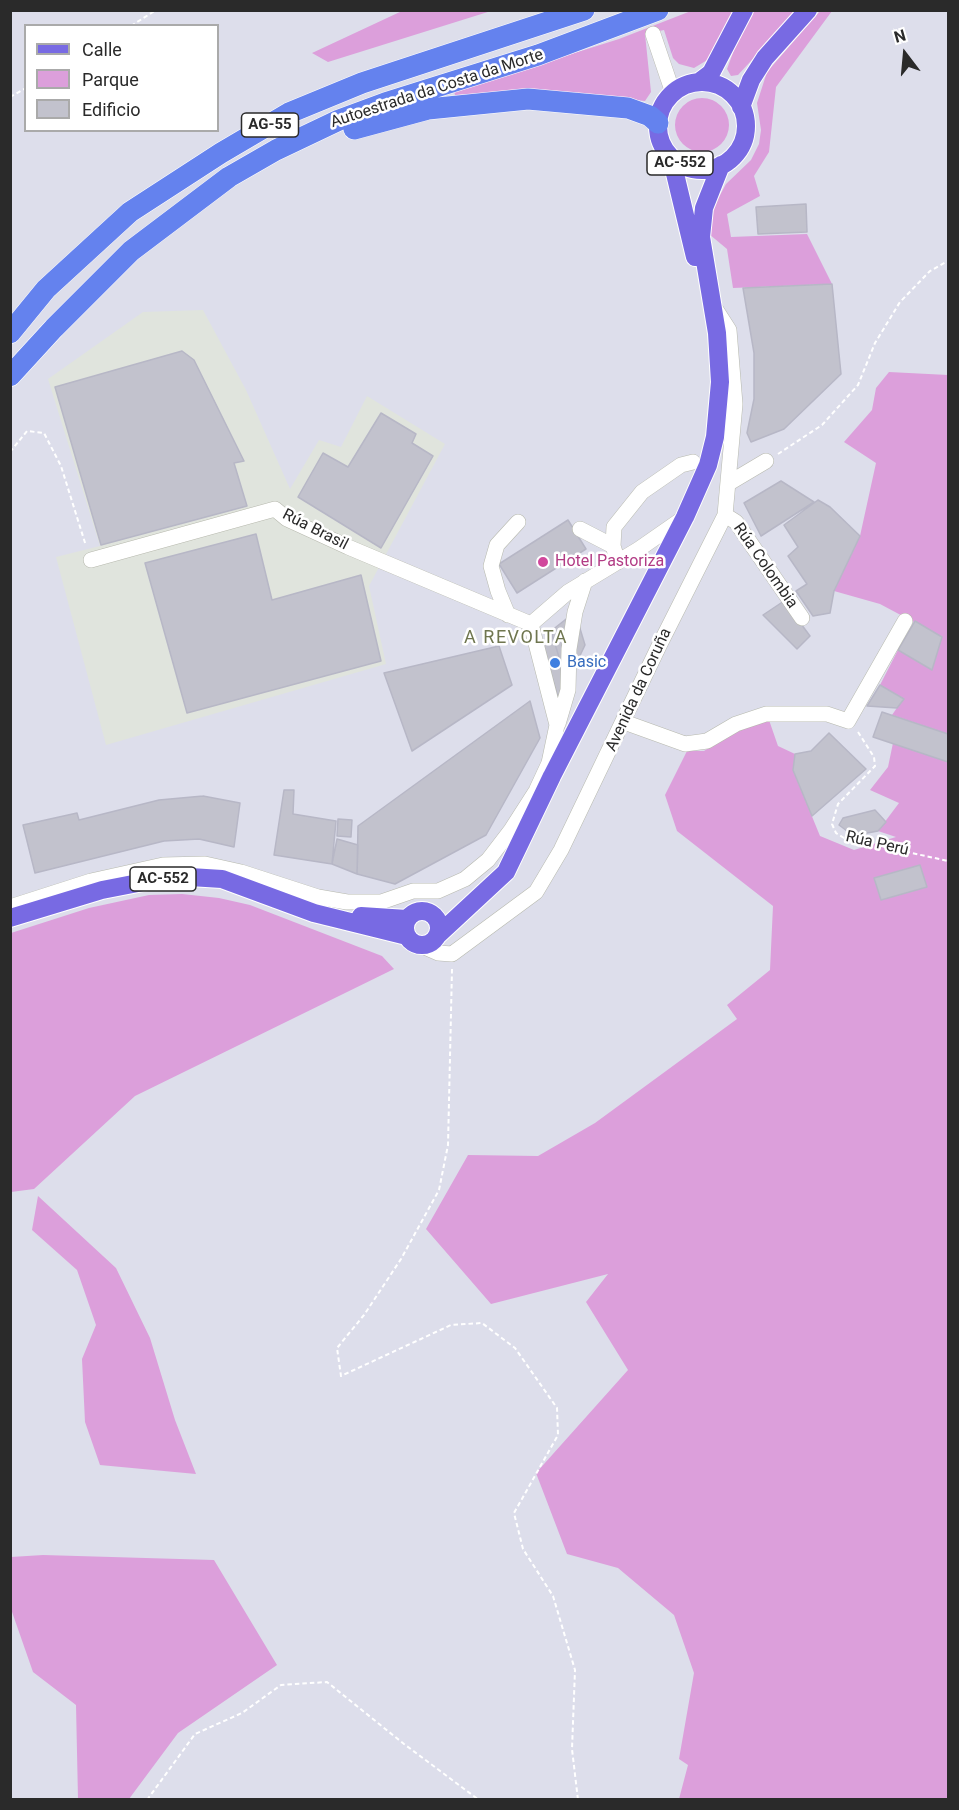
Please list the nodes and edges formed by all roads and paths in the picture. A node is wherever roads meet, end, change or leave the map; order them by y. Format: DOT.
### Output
graph roads {
  1 [pos="156,10"];
  2 [pos="584,10"];
  3 [pos="658,10"];
  4 [pos="744,10"];
  5 [pos="808,10"];
  6 [pos="134,24"];
  7 [pos="653,34"];
  8 [pos="699,82"];
  9 [pos="24,89"];
  10 [pos="673,93"];
  11 [pos="10,97"];
  12 [pos="741,106"];
  13 [pos="658,123"];
  14 [pos="671,157"];
  15 [pos="721,165"];
  16 [pos="191,205"];
  17 [pos="948,261"];
  18 [pos="709,297"];
  19 [pos="10,333"];
  20 [pos="10,376"];
  21 [pos="10,452"];
  22 [pos="766,461"];
  23 [pos="693,462"];
  24 [pos="729,483"];
  25 [pos="725,515"];
  26 [pos="685,516"];
  27 [pos="518,522"];
  28 [pos="580,529"];
  29 [pos="613,546"];
  30 [pos="91,560"];
  31 [pos="618,562"];
  32 [pos="585,581"];
  33 [pos="508,615"];
  34 [pos="802,618"];
  35 [pos="905,621"];
  36 [pos="531,624"];
  37 [pos="848,721"];
  38 [pos="624,722"];
  39 [pos="558,725"];
  40 [pos="549,763"];
  41 [pos="948,861"];
  42 [pos="510,864"];
  43 [pos="10,907"];
  44 [pos="434,916"];
  45 [pos="10,918"];
  46 [pos="412,934"];
  47 [pos="438,935"];
  48 [pos="452,954"];
  49 [pos="147,1800"];
  50 [pos="479,1800"];
  51 [pos="578,1800"];
  1 -- 6 [label="path"];
  2 -- 19 [label="highway, Autoestrada da Costa da Morte / AG-55"];
  3 -- 16 [label="highway, Autoestrada da Costa da Morte / AG-55"];
  4 -- 8 [label="main road"];
  5 -- 12 [label="main road, AC-552"];
  7 -- 10 [label="street"];
  8 -- 10 [label="main road"];
  8 -- 12 [label="main road"];
  9 -- 11 [label="path"];
  10 -- 13 [label="main road"];
  12 -- 15 [label="main road, AC-552"];
  13 -- 14 [label="main road, AC-552"];
  13 -- 16 [label="highway"];
  14 -- 15 [label="main road, AC-552"];
  14 -- 18 [label="main road, AC-552"];
  15 -- 18 [label="main road, AC-552"];
  16 -- 20 [label="highway, Autoestrada da Costa da Morte / AG-55"];
  17 -- 22 [label="path"];
  18 -- 24 [label="street, Avenida da Coruña"];
  18 -- 26 [label="main road, AC-552"];
  21 -- 30 [label="path"];
  22 -- 24 [label="street"];
  23 -- 29 [label="street"];
  24 -- 25 [label="street, Avenida da Coruña"];
  25 -- 34 [label="street, Rúa Colombia"];
  25 -- 38 [label="street, Avenida da Coruña"];
  26 -- 31 [label="street"];
  26 -- 42 [label="main road, AC-552"];
  27 -- 33 [label="street"];
  28 -- 29 [label="street"];
  29 -- 31 [label="street"];
  30 -- 33 [label="street, Rúa Brasil"];
  31 -- 32 [label="street"];
  32 -- 36 [label="street"];
  32 -- 39 [label="street"];
  33 -- 36 [label="street, Rúa Brasil"];
  35 -- 37 [label="street"];
  36 -- 39 [label="street"];
  37 -- 38 [label="street"];
  37 -- 41 [label="path, Rúa Perú"];
  38 -- 48 [label="street, Avenida da Coruña"];
  39 -- 40 [label="street"];
  40 -- 42 [label="street"];
  40 -- 43 [label="street"];
  42 -- 44 [label="main road, AC-552"];
  42 -- 47 [label="main road, AC-552"];
  44 -- 46 [label="main road, AC-552"];
  44 -- 47 [label="main road"];
  45 -- 46 [label="main road, AC-552"];
  46 -- 47 [label="main road, AC-552"];
  46 -- 48 [label="street"];
  48 -- 51 [label="path"];
  49 -- 50 [label="path"];
}
